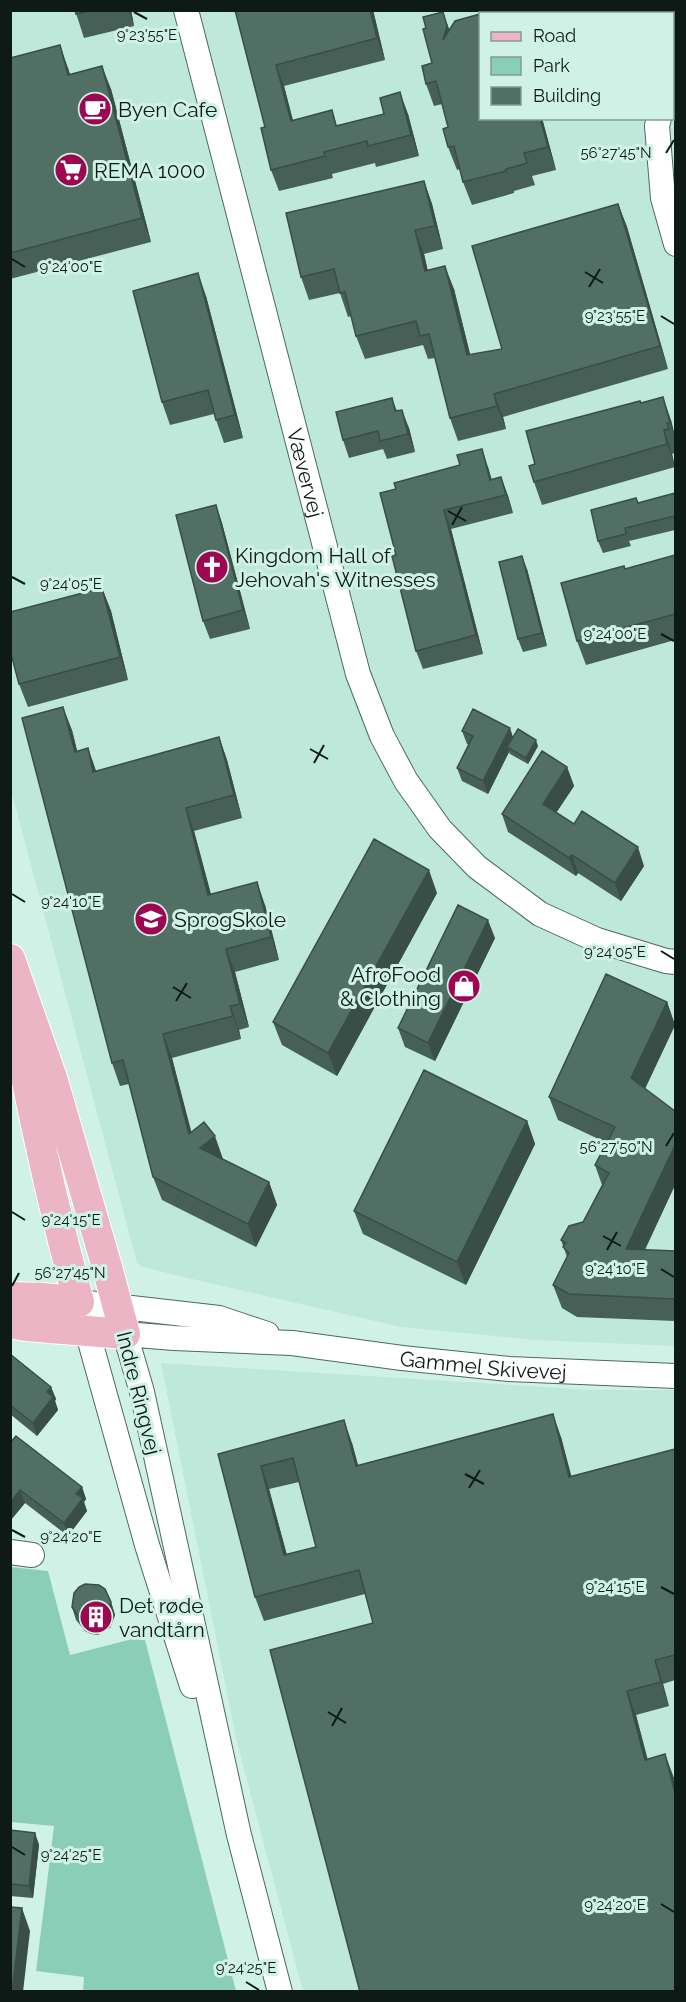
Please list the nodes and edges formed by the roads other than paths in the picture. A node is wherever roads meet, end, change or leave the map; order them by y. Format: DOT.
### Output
graph roads {
  1 [pos="186,10"];
  2 [pos="658,120"];
  3 [pos="675,244"];
  4 [pos="10,959"];
  5 [pos="675,962"];
  6 [pos="10,994"];
  7 [pos="10,1297"];
  8 [pos="79,1302"];
  9 [pos="117,1306"];
  10 [pos="10,1323"];
  11 [pos="87,1331"];
  12 [pos="125,1334"];
  13 [pos="292,1342"];
  14 [pos="675,1376"];
  15 [pos="239,1835"];
  16 [pos="280,1992"];
  1 -- 5 [label="street, Vævervej"];
  2 -- 3 [label="street"];
  4 -- 9 [label="main road, Indre Ringvej"];
  6 -- 8 [label="main road, Indre Ringvej"];
  7 -- 8 [label="main road, Gammel Skivevej"];
  8 -- 9 [label="street, Gammel Skivevej"];
  8 -- 11 [label="street, Indre Ringvej"];
  9 -- 12 [label="main road, Indre Ringvej"];
  9 -- 13 [label="street, Gammel Skivevej"];
  10 -- 11 [label="main road, Gammel Skivevej"];
  11 -- 12 [label="main road, Gammel Skivevej"];
  11 -- 15 [label="street, Indre Ringvej"];
  12 -- 13 [label="street, Gammel Skivevej"];
  12 -- 15 [label="street, Indre Ringvej"];
  13 -- 14 [label="street, Gammel Skivevej"];
  15 -- 16 [label="street, Indre Ringvej"];
}
